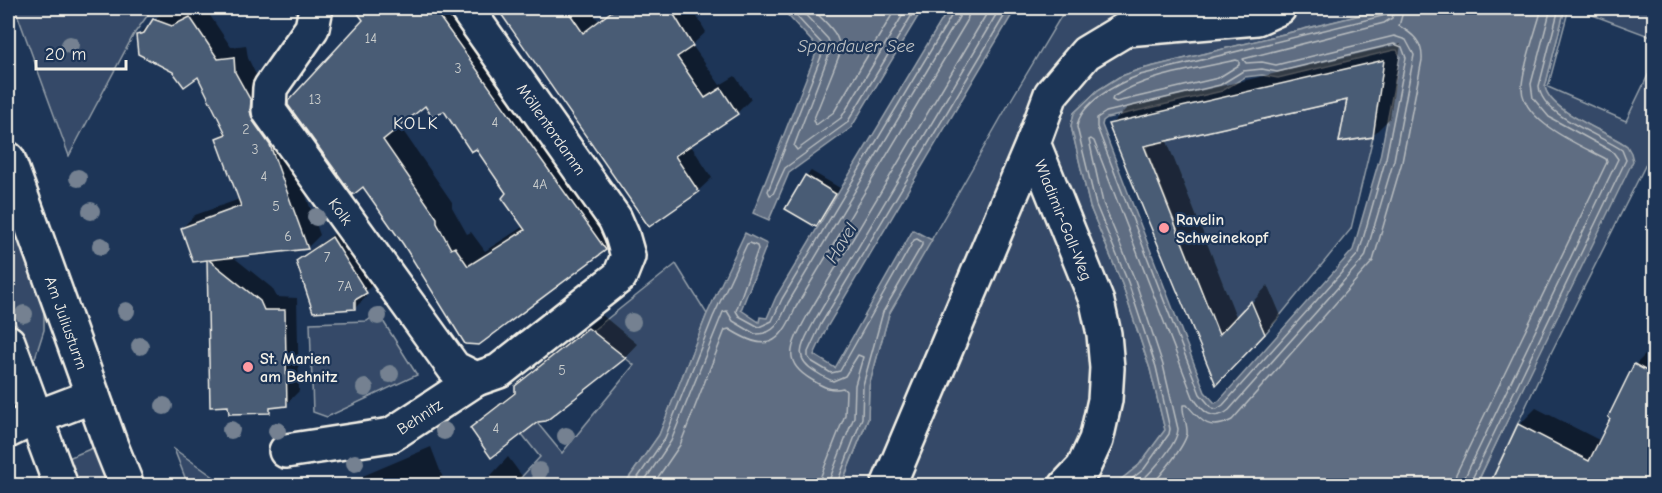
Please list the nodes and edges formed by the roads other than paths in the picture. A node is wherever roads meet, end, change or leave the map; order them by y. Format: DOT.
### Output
graph roads {
  1 [pos="316,8"];
  2 [pos="466,8"];
  3 [pos="1160,8"];
  4 [pos="1279,8"];
  5 [pos="1126,29"];
  6 [pos="1033,142"];
  7 [pos="8,159"];
  8 [pos="628,256"];
  9 [pos="8,342"];
  10 [pos="487,375"];
  11 [pos="93,396"];
  12 [pos="21,424"];
  13 [pos="286,452"];
  14 [pos="61,486"];
  15 [pos="127,486"];
  16 [pos="888,486"];
  17 [pos="1066,486"];
  1 -- 10 [label="street, Kolk"];
  2 -- 8 [label="street, Möllentordamm"];
  3 -- 5 [label="street"];
  4 -- 5 [label="street, Wladimir-Gall-Weg"];
  5 -- 6 [label="street, Wladimir-Gall-Weg"];
  6 -- 16 [label="street"];
  6 -- 17 [label="street, Wladimir-Gall-Weg"];
  7 -- 11 [label="street, Am Juliusturm"];
  8 -- 10 [label="street, Behnitz"];
  9 -- 12 [label="street"];
  10 -- 13 [label="street, Behnitz"];
  11 -- 12 [label="street"];
  11 -- 15 [label="street, Am Juliusturm"];
  12 -- 14 [label="street"];
}
